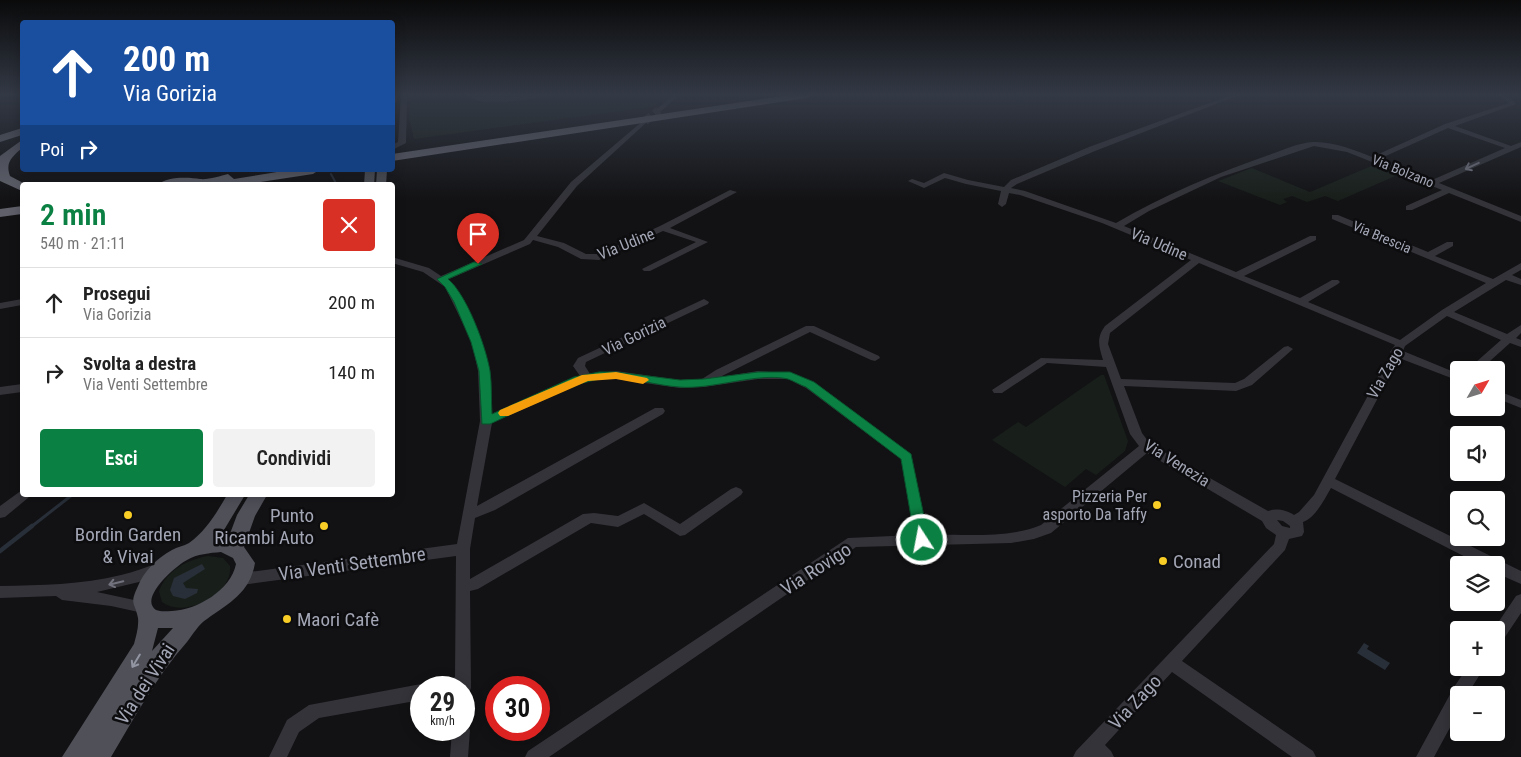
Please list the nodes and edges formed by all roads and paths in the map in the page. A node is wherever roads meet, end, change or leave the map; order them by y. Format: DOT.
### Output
graph roads {
  1 [pos="403,130"];
  2 [pos="539,130"];
  3 [pos="574,130"];
  4 [pos="634,130"];
  5 [pos="1144,130"];
  6 [pos="1438,130"];
  7 [pos="1462,130"];
  8 [pos="20,134"];
  9 [pos="20,134"];
  10 [pos="0,139"];
  11 [pos="0,145"];
  12 [pos="20,145"];
  13 [pos="1517,147"];
  14 [pos="395,148"];
  15 [pos="395,150"];
  16 [pos="395,158"];
  17 [pos="1373,159"];
  18 [pos="248,172"];
  19 [pos="267,172"];
  20 [pos="300,172"];
  21 [pos="912,181"];
  22 [pos="183,182"];
  23 [pos="202,182"];
  24 [pos="235,182"];
  25 [pos="1433,184"];
  26 [pos="20,187"];
  27 [pos="1006,189"];
  28 [pos="1449,190"];
  29 [pos="733,192"];
  30 [pos="1002,204"];
  31 [pos="1409,208"];
  32 [pos="20,210"];
  33 [pos="0,213"];
  34 [pos="20,215"];
  35 [pos="1335,217"];
  36 [pos="0,218"];
  37 [pos="1521,219"];
  38 [pos="1117,226"];
  39 [pos="663,228"];
  40 [pos="532,237"];
  41 [pos="1313,238"];
  42 [pos="1450,244"];
  43 [pos="1428,256"];
  44 [pos="1197,260"];
  45 [pos="395,261"];
  46 [pos="1521,266"];
  47 [pos="647,269"];
  48 [pos="1236,276"];
  49 [pos="1505,276"];
  50 [pos="441,279"];
  51 [pos="1334,282"];
  52 [pos="1521,282"];
  53 [pos="1493,283"];
  54 [pos="20,302"];
  55 [pos="704,302"];
  56 [pos="1301,302"];
  57 [pos="0,306"];
  58 [pos="1446,312"];
  59 [pos="1521,328"];
  60 [pos="1508,339"];
  61 [pos="1521,344"];
  62 [pos="1398,348"];
  63 [pos="1288,349"];
  64 [pos="875,358"];
  65 [pos="1483,361"];
  66 [pos="1110,364"];
  67 [pos="1450,374"];
  68 [pos="586,377"];
  69 [pos="1116,382"];
  70 [pos="704,383"];
  71 [pos="20,388"];
  72 [pos="998,390"];
  73 [pos="0,391"];
  74 [pos="1505,398"];
  75 [pos="1521,404"];
  76 [pos="659,411"];
  77 [pos="486,421"];
  78 [pos="1146,447"];
  79 [pos="1328,482"];
  80 [pos="736,492"];
  81 [pos="20,497"];
  82 [pos="235,497"];
  83 [pos="257,497"];
  84 [pos="0,513"];
  85 [pos="469,515"];
  86 [pos="1269,518"];
  87 [pos="1294,520"];
  88 [pos="1283,533"];
  89 [pos="922,540"];
  90 [pos="194,549"];
  91 [pos="234,549"];
  92 [pos="463,549"];
  93 [pos="1477,556"];
  94 [pos="162,567"];
  95 [pos="1505,570"];
  96 [pos="1521,578"];
  97 [pos="242,579"];
  98 [pos="462,587"];
  99 [pos="48,591"];
  100 [pos="0,592"];
  101 [pos="1521,600"];
  102 [pos="145,611"];
  103 [pos="197,615"];
  104 [pos="1505,624"];
  105 [pos="1172,663"];
  106 [pos="463,676"];
  107 [pos="1471,676"];
  108 [pos="410,694"];
  109 [pos="460,741"];
  110 [pos="1093,753"];
  111 [pos="74,757"];
  112 [pos="98,757"];
  113 [pos="278,757"];
  114 [pos="459,757"];
  115 [pos="534,757"];
  116 [pos="1307,757"];
  117 [pos="1425,757"];
  1 -- 14 [label="street"];
  2 -- 15 [label="highway"];
  3 -- 16 [label="highway"];
  4 -- 40 [label="street"];
  5 -- 27 [label="street"];
  6 -- 17 [label="street"];
  7 -- 13 [label="street"];
  8 -- 10 [label="highway"];
  9 -- 11 [label="highway"];
  12 -- 26 [label="highway"];
  13 -- 25 [label="street, one-way"];
  17 -- 25 [label="street, Via Bolzano"];
  17 -- 38 [label="street, Via Bolzano"];
  18 -- 22 [label="highway"];
  19 -- 23 [label="highway"];
  20 -- 24 [label="highway"];
  21 -- 27 [label="street, Via Udine"];
  25 -- 28 [label="street, Via Bolzano"];
  27 -- 30 [label="street"];
  27 -- 38 [label="street, Via Udine"];
  28 -- 31 [label="street"];
  28 -- 37 [label="street, Via Bolzano"];
  29 -- 39 [label="street, Via Udine"];
  32 -- 33 [label="highway"];
  34 -- 36 [label="highway"];
  35 -- 43 [label="street, Via Brescia"];
  38 -- 44 [label="street, Via Udine"];
  39 -- 40 [label="street, Via Udine"];
  39 -- 47 [label="street, Via Udine"];
  40 -- 50 [label="street"];
  41 -- 48 [label="street"];
  42 -- 43 [label="street, Via Brescia"];
  43 -- 53 [label="street, Via Brescia"];
  44 -- 48 [label="street, Via Udine"];
  44 -- 66 [label="street, Via Venezia"];
  45 -- 50 [label="street"];
  46 -- 49 [label="street, Via Zago"];
  48 -- 56 [label="street, Via Udine"];
  49 -- 52 [label="street"];
  49 -- 53 [label="street, Via Zago"];
  50 -- 77 [label="street"];
  51 -- 56 [label="street"];
  53 -- 58 [label="street, Via Zago"];
  54 -- 57 [label="street"];
  55 -- 68 [label="street, Via Gorizia"];
  56 -- 62 [label="street, Via Udine"];
  58 -- 60 [label="street"];
  58 -- 62 [label="street, Via Zago"];
  59 -- 60 [label="street"];
  60 -- 61 [label="street"];
  60 -- 65 [label="street"];
  62 -- 67 [label="street, Via Udine"];
  62 -- 79 [label="street, Via Zago"];
  63 -- 69 [label="street"];
  64 -- 70 [label="street"];
  66 -- 69 [label="street, Via Venezia"];
  66 -- 72 [label="street"];
  68 -- 70 [label="street, Via Gorizia"];
  68 -- 77 [label="street, Via Gorizia"];
  69 -- 78 [label="street, Via Venezia"];
  70 -- 89 [label="street, Via Gorizia"];
  71 -- 73 [label="street"];
  74 -- 75 [label="street"];
  76 -- 85 [label="street"];
  77 -- 85 [label="street"];
  78 -- 86 [label="street, Via Venezia"];
  78 -- 89 [label="street, Via Rovigo"];
  79 -- 87 [label="street, Via Zago"];
  79 -- 93 [label="street"];
  80 -- 98 [label="street"];
  81 -- 84 [label="street"];
  82 -- 90 [label="main road"];
  83 -- 91 [label="main road"];
  85 -- 92 [label="street"];
  86 -- 87 [label="street"];
  86 -- 88 [label="street"];
  87 -- 88 [label="street, Via Zago"];
  88 -- 105 [label="street, Via Zago"];
  89 -- 115 [label="street, Via Rovigo"];
  90 -- 91 [label="main road"];
  90 -- 94 [label="main road, Via dei Vivai"];
  91 -- 97 [label="main road"];
  92 -- 97 [label="street, Via Venti Settembre"];
  92 -- 98 [label="street"];
  94 -- 99 [label="street, one-way"];
  94 -- 102 [label="main road, Via dei Vivai"];
  95 -- 96 [label="street"];
  97 -- 103 [label="main road"];
  98 -- 106 [label="street"];
  99 -- 100 [label="street"];
  99 -- 102 [label="street"];
  101 -- 104 [label="street"];
  102 -- 103 [label="main road"];
  102 -- 111 [label="main road, Via dei Vivai, one-way"];
  103 -- 112 [label="main road, Via dei Vivai"];
  105 -- 110 [label="street, Via Zago"];
  105 -- 116 [label="street"];
  107 -- 117 [label="street"];
  108 -- 113 [label="street"];
  109 -- 114 [label="street"];
}
